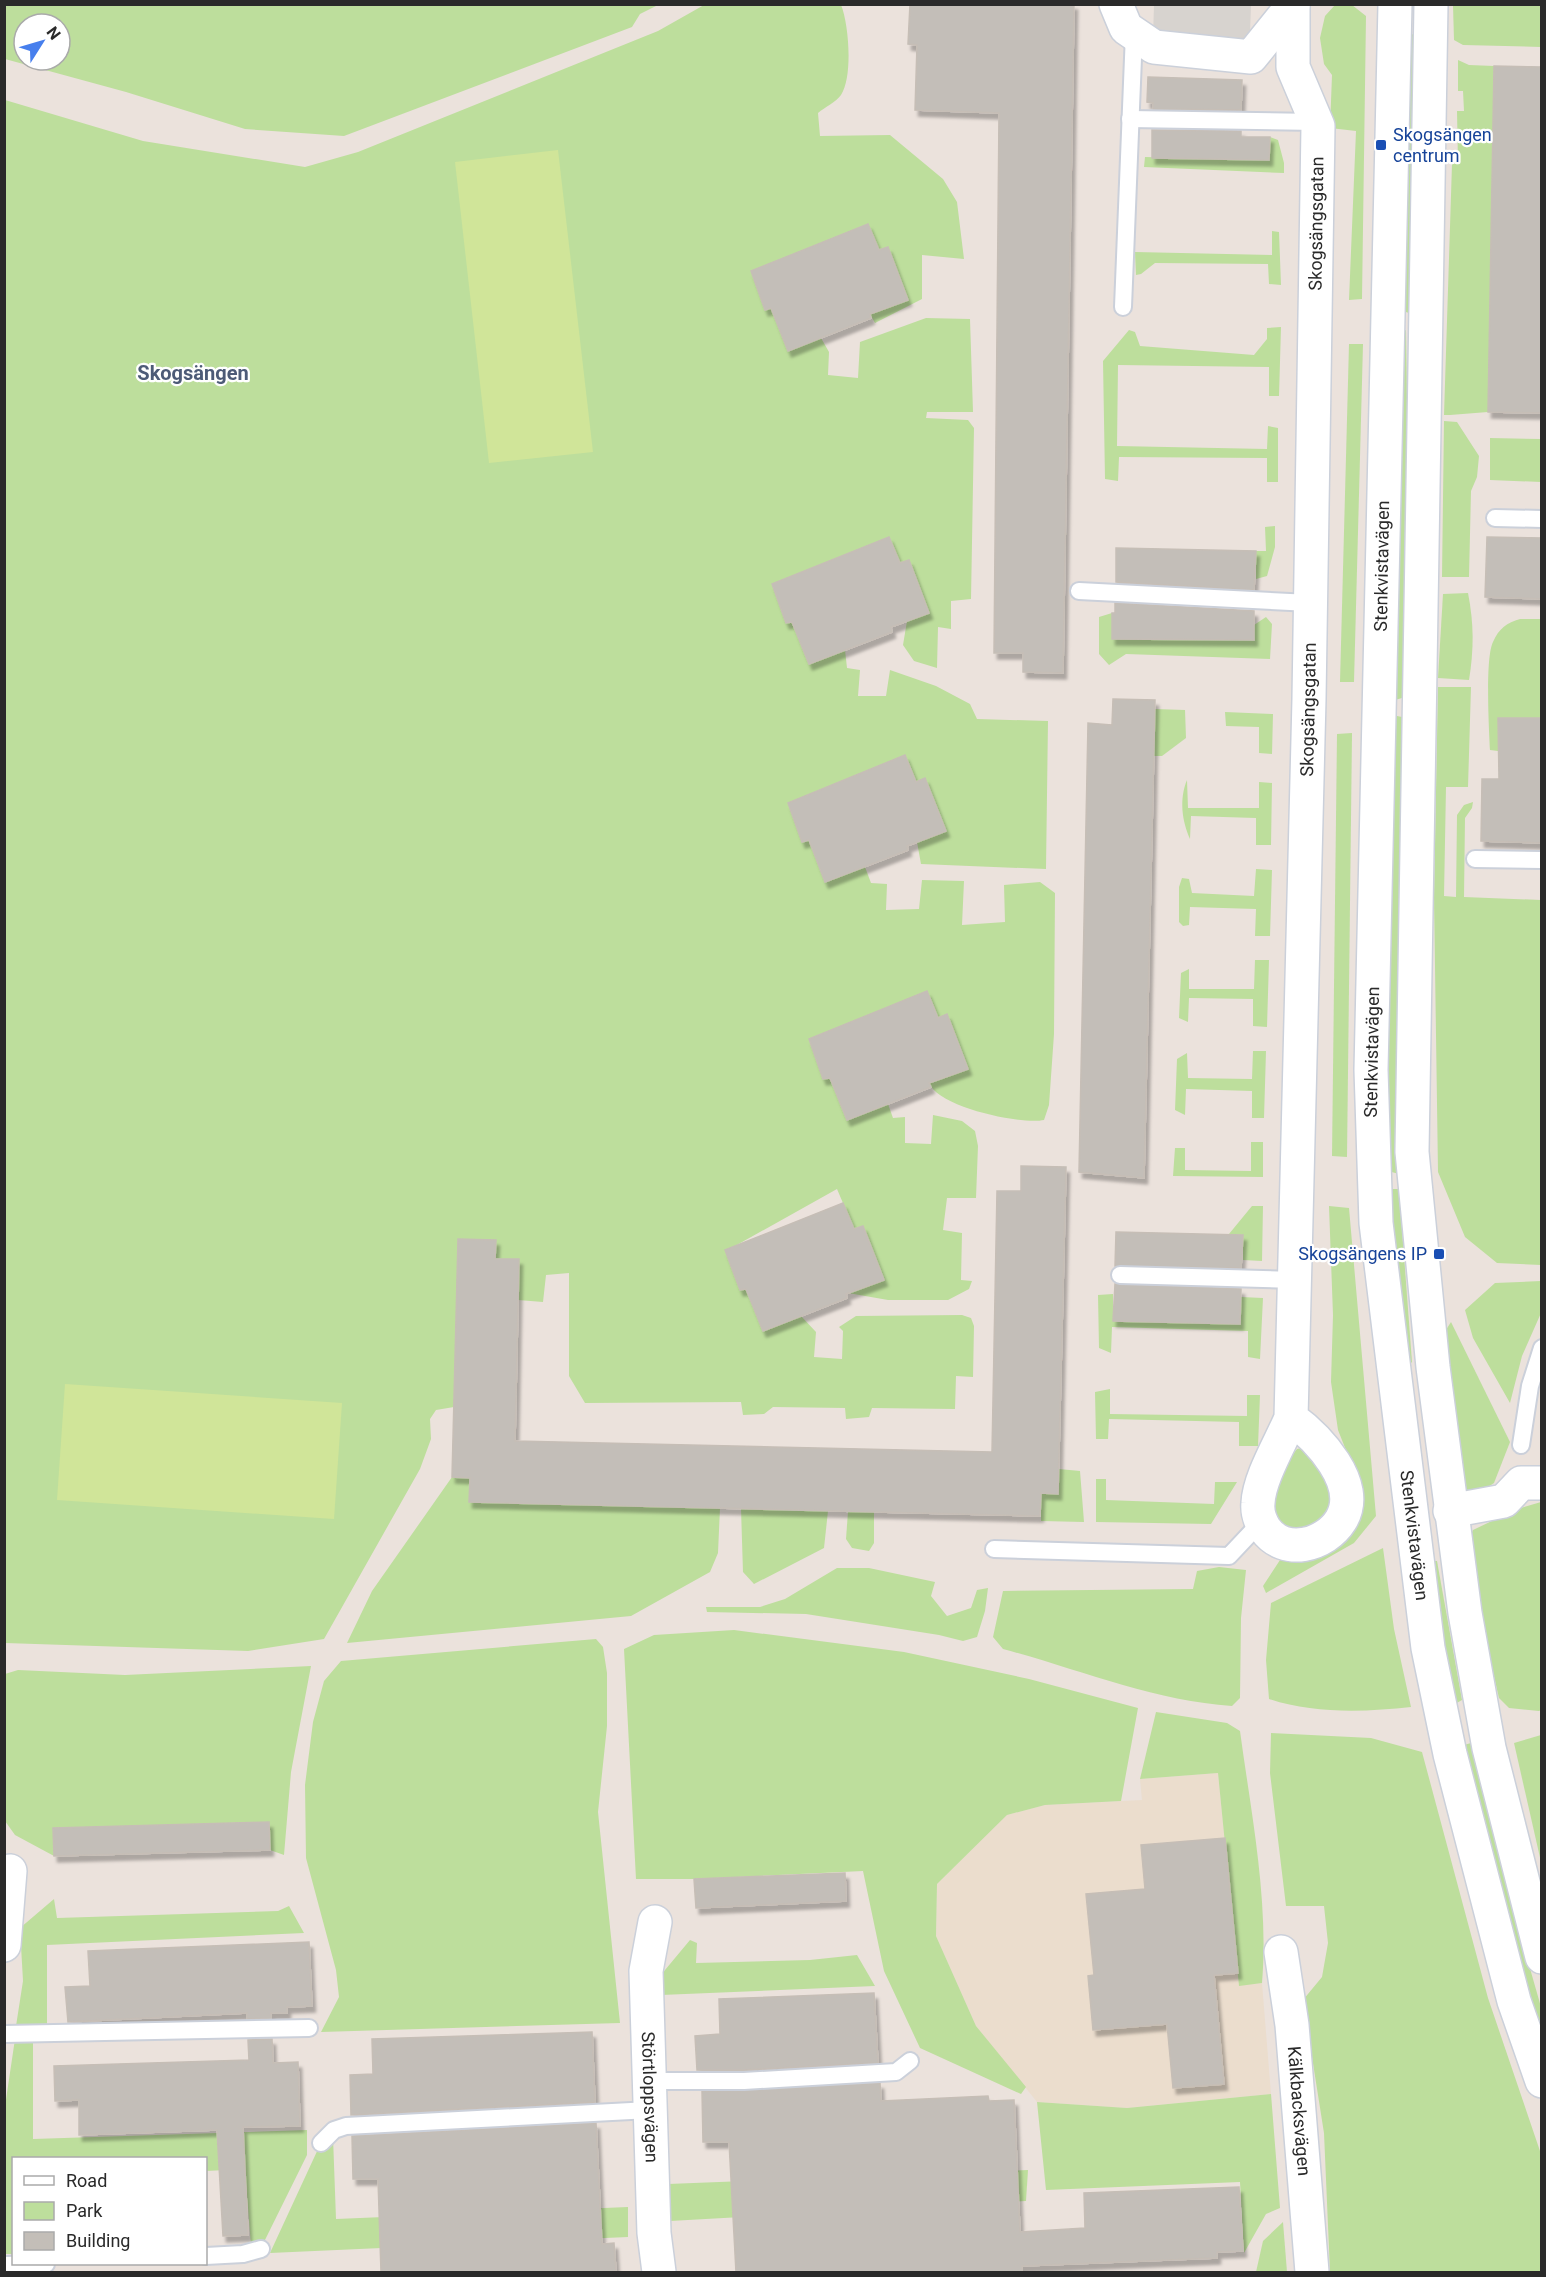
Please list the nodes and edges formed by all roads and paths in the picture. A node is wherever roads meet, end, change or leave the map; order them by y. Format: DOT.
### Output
graph roads {
  1 [pos="1116,4"];
  2 [pos="1395,4"];
  3 [pos="1431,4"];
  4 [pos="1293,5"];
  5 [pos="1134,33"];
  6 [pos="1130,119"];
  7 [pos="1317,122"];
  8 [pos="1123,308"];
  9 [pos="1495,518"];
  10 [pos="1542,519"];
  11 [pos="1079,591"];
  12 [pos="1310,603"];
  13 [pos="1475,859"];
  14 [pos="1542,860"];
  15 [pos="1120,1275"];
  16 [pos="1294,1280"];
  17 [pos="1542,1348"];
  18 [pos="1291,1418"];
  19 [pos="1521,1445"];
  20 [pos="1542,1483"];
  21 [pos="1450,1511"];
  22 [pos="1411,1514"];
  23 [pos="1261,1522"];
  24 [pos="994,1549"];
  25 [pos="7,1865"];
  26 [pos="655,1922"];
  27 [pos="4,1945"];
  28 [pos="1281,1952"];
  29 [pos="1542,1957"];
  30 [pos="309,2028"];
  31 [pos="4,2034"];
  32 [pos="910,2061"];
  33 [pos="1542,2081"];
  34 [pos="649,2095"];
  35 [pos="321,2143"];
  36 [pos="261,2249"];
  37 [pos="207,2256"];
  38 [pos="659,2272"];
  39 [pos="1312,2272"];
  1 -- 5 [label="main road, Skogsängsgatan"];
  2 -- 22 [label="main road, Stenkvistavägen"];
  3 -- 21 [label="main road"];
  4 -- 5 [label="main road, Skogsängsgatan"];
  4 -- 7 [label="main road, Skogsängsgatan"];
  5 -- 6 [label="lane"];
  6 -- 7 [label="lane"];
  6 -- 8 [label="lane"];
  7 -- 12 [label="main road, Skogsängsgatan"];
  9 -- 10 [label="lane"];
  11 -- 12 [label="lane"];
  12 -- 16 [label="main road, Skogsängsgatan"];
  13 -- 14 [label="lane"];
  15 -- 16 [label="lane"];
  16 -- 18 [label="main road, Skogsängsgatan"];
  17 -- 19 [label="lane"];
  18 -- 23 [label="main road, Skogsängsgatan"];
  18 -- 23 [label="main road"];
  20 -- 21 [label="main road"];
  21 -- 22 [label="main road"];
  21 -- 29 [label="main road"];
  22 -- 33 [label="main road, Stenkvistavägen"];
  23 -- 24 [label="lane"];
  25 -- 27 [label="main road"];
  26 -- 34 [label="main road, Störtloppsvägen"];
  28 -- 39 [label="main road, Kälkbacksvägen"];
  30 -- 31 [label="lane"];
  32 -- 34 [label="lane"];
  34 -- 35 [label="lane"];
  34 -- 38 [label="main road, Störtloppsvägen"];
  36 -- 37 [label="lane"];
}
